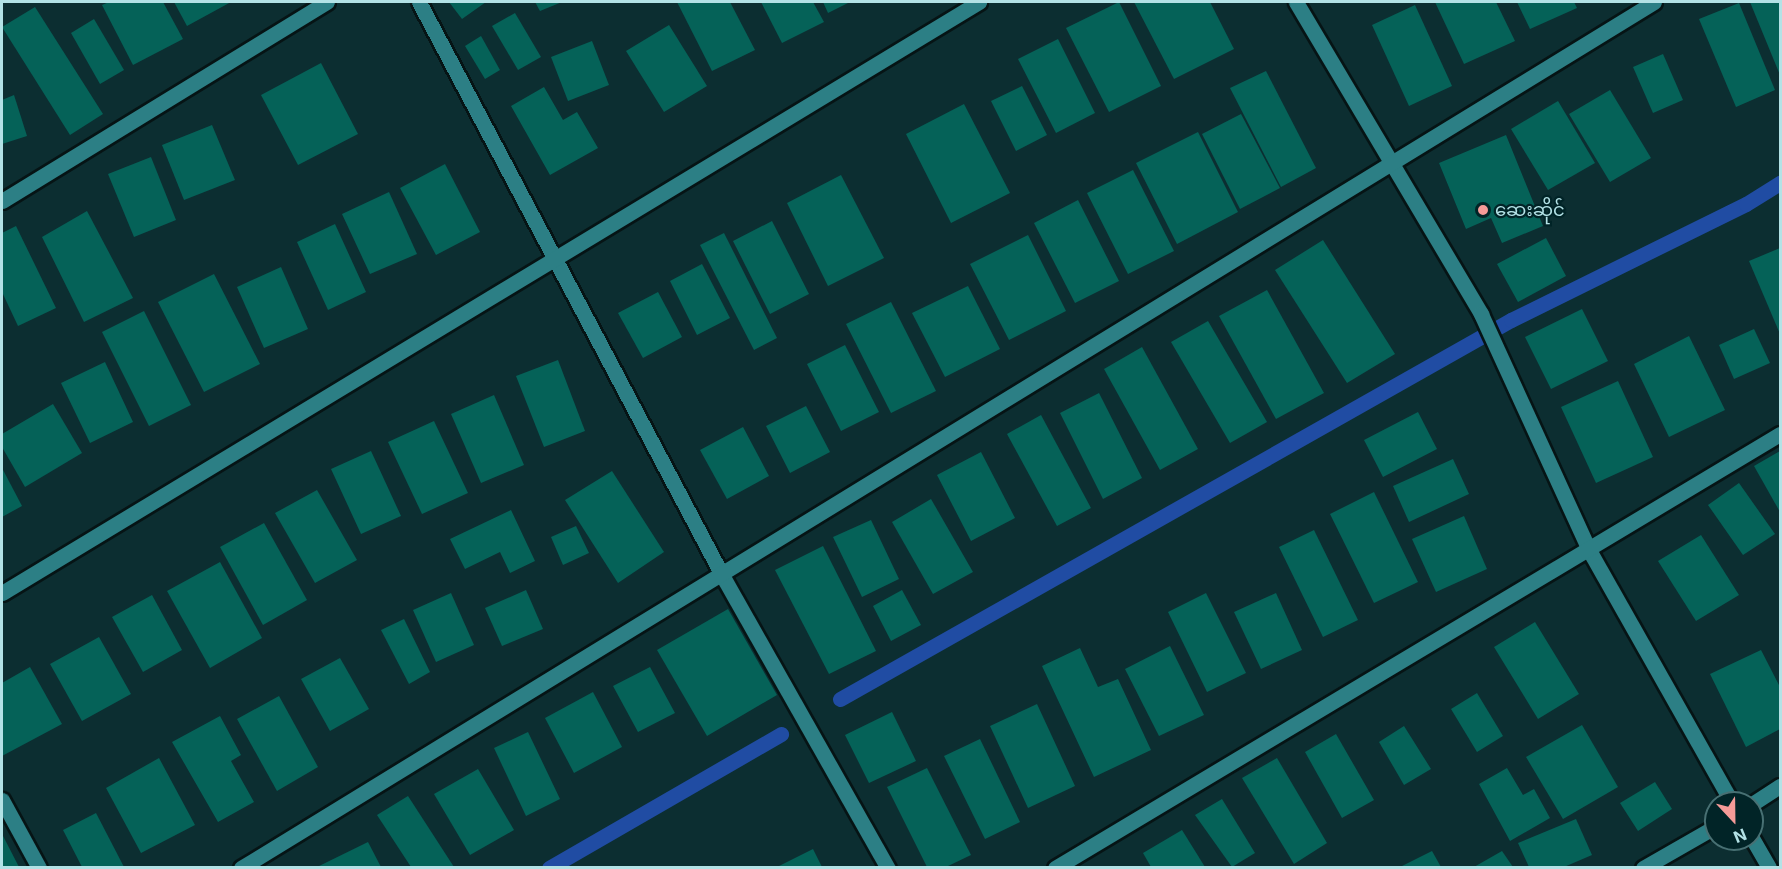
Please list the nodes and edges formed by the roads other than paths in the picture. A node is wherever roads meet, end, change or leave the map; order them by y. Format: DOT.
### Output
graph roads {
  1 [pos="327,2"];
  2 [pos="418,2"];
  3 [pos="979,2"];
  4 [pos="1296,2"];
  5 [pos="1654,2"];
  6 [pos="1390,166"];
  7 [pos="2,201"];
  8 [pos="555,258"];
  9 [pos="1780,434"];
  10 [pos="1589,550"];
  11 [pos="722,575"];
  12 [pos="2,593"];
  13 [pos="1780,786"];
  14 [pos="1725,791"];
  15 [pos="1764,796"];
  16 [pos="2,800"];
  17 [pos="1704,833"];
  18 [pos="1760,851"];
  19 [pos="39,867"];
  20 [pos="241,867"];
  21 [pos="888,867"];
  22 [pos="1055,867"];
  23 [pos="1643,867"];
  24 [pos="1769,867"];
  1 -- 7 [label="street"];
  2 -- 8 [label="street"];
  3 -- 8 [label="street"];
  4 -- 6 [label="street"];
  5 -- 6 [label="street"];
  6 -- 10 [label="street"];
  6 -- 11 [label="street"];
  8 -- 11 [label="street"];
  8 -- 12 [label="street"];
  9 -- 10 [label="street"];
  10 -- 14 [label="street"];
  10 -- 22 [label="street"];
  11 -- 20 [label="street"];
  11 -- 21 [label="street"];
  13 -- 15 [label="street"];
  16 -- 19 [label="street"];
  17 -- 23 [label="street"];
  18 -- 24 [label="street"];
}
